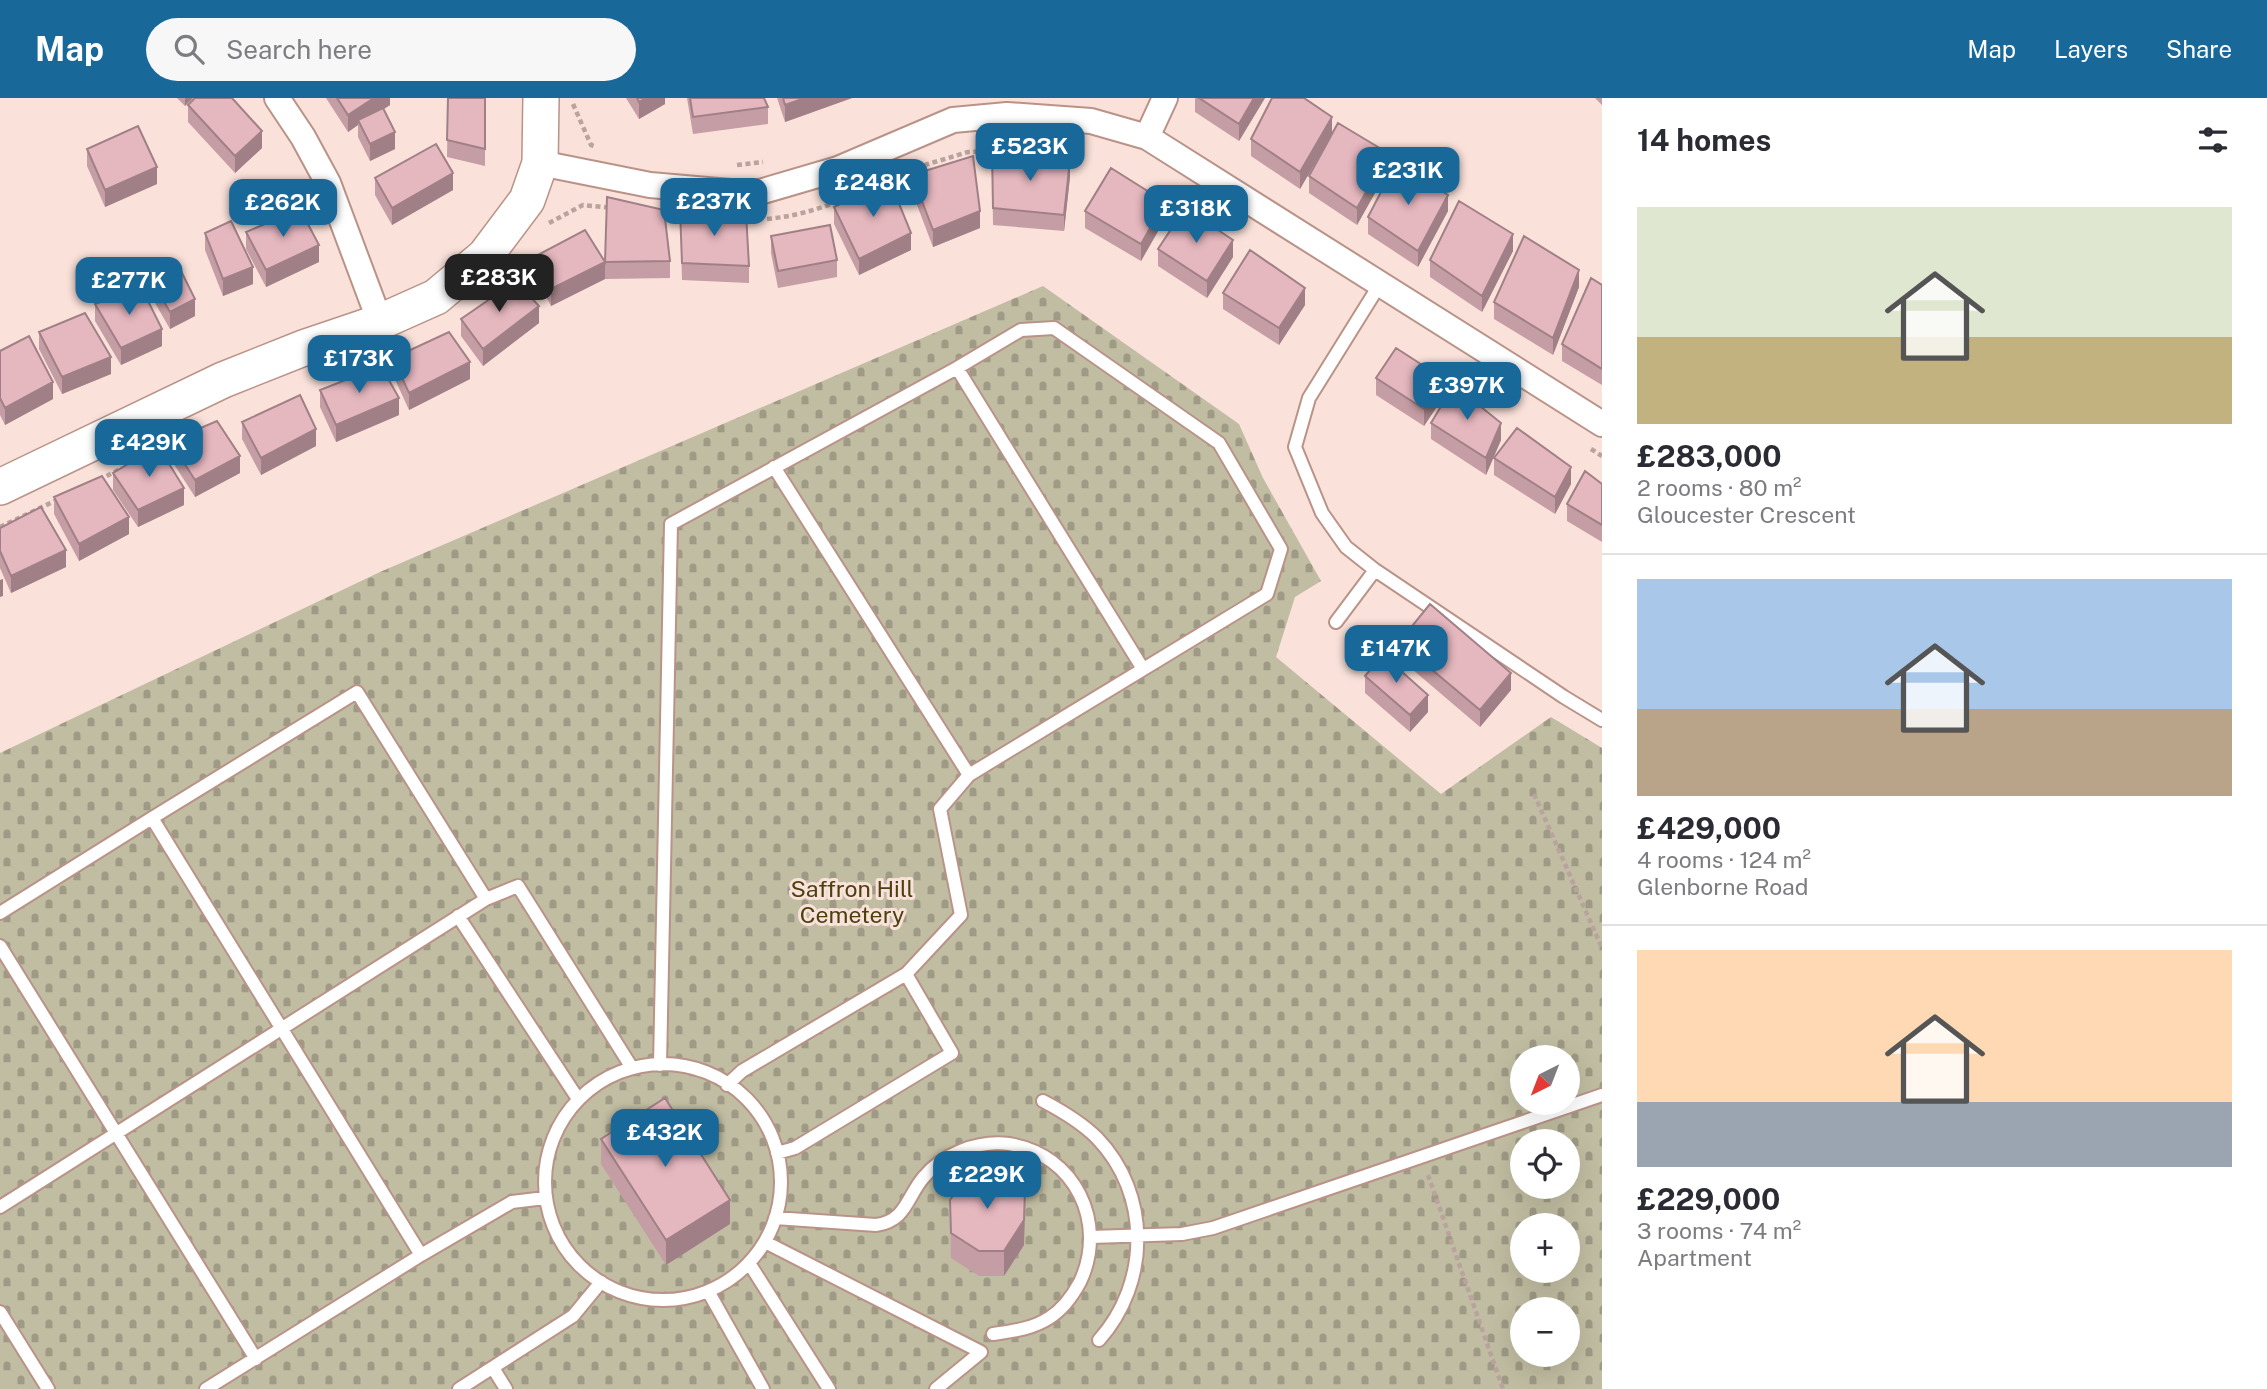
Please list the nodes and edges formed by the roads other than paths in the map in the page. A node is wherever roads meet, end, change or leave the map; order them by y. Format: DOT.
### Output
graph roads {
  1 [pos="277,98"];
  2 [pos="541,98"];
  3 [pos="1165,98"];
  4 [pos="1147,137"];
  5 [pos="540,163"];
  6 [pos="1380,284"];
  7 [pos="380,322"];
  8 [pos="957,368"];
  9 [pos="1602,424"];
  10 [pos="774,467"];
  11 [pos="0,487"];
  12 [pos="1375,570"];
  13 [pos="1336,622"];
  14 [pos="1143,669"];
  15 [pos="1602,720"];
  16 [pos="968,775"];
  17 [pos="152,818"];
  18 [pos="486,899"];
  19 [pos="0,913"];
  20 [pos="458,916"];
  21 [pos="0,946"];
  22 [pos="906,974"];
  23 [pos="282,1030"];
  24 [pos="660,1065"];
  25 [pos="632,1068"];
  26 [pos="727,1085"];
  27 [pos="1602,1095"];
  28 [pos="578,1099"];
  29 [pos="1043,1101"];
  30 [pos="116,1133"];
  31 [pos="777,1153"];
  32 [pos="545,1198"];
  33 [pos="0,1207"];
  34 [pos="775,1217"];
  35 [pos="1138,1236"];
  36 [pos="1091,1237"];
  37 [pos="765,1242"];
  38 [pos="421,1255"];
  39 [pos="749,1263"];
  40 [pos="601,1282"];
  41 [pos="708,1292"];
  42 [pos="0,1312"];
  43 [pos="993,1334"];
  44 [pos="1099,1340"];
  45 [pos="256,1359"];
  46 [pos="493,1368"];
  47 [pos="48,1389"];
  48 [pos="206,1389"];
  49 [pos="459,1389"];
  50 [pos="506,1389"];
  51 [pos="763,1389"];
  52 [pos="829,1389"];
  53 [pos="936,1389"];
  1 -- 7 [label="street"];
  2 -- 5 [label="street"];
  3 -- 4 [label="street"];
  4 -- 5 [label="street"];
  4 -- 6 [label="street"];
  5 -- 7 [label="street"];
  6 -- 9 [label="street"];
  6 -- 12 [label="lane"];
  7 -- 11 [label="street"];
  8 -- 10 [label="lane"];
  8 -- 14 [label="lane"];
  8 -- 14 [label="lane"];
  10 -- 16 [label="lane"];
  10 -- 24 [label="lane"];
  12 -- 13 [label="lane"];
  12 -- 15 [label="lane"];
  14 -- 16 [label="lane"];
  16 -- 22 [label="lane"];
  17 -- 18 [label="lane"];
  17 -- 19 [label="lane"];
  17 -- 23 [label="lane"];
  18 -- 20 [label="lane"];
  18 -- 25 [label="lane"];
  20 -- 23 [label="lane"];
  20 -- 28 [label="lane"];
  21 -- 30 [label="lane"];
  22 -- 26 [label="lane"];
  22 -- 31 [label="lane"];
  23 -- 30 [label="lane"];
  23 -- 38 [label="lane"];
  24 -- 25 [label="lane"];
  24 -- 26 [label="lane"];
  25 -- 28 [label="lane"];
  26 -- 31 [label="lane"];
  27 -- 35 [label="lane"];
  28 -- 32 [label="lane"];
  29 -- 35 [label="lane"];
  30 -- 33 [label="lane"];
  30 -- 45 [label="lane"];
  31 -- 34 [label="lane"];
  32 -- 38 [label="lane"];
  32 -- 40 [label="lane"];
  34 -- 36 [label="lane"];
  34 -- 37 [label="lane"];
  35 -- 36 [label="lane"];
  35 -- 44 [label="lane"];
  36 -- 43 [label="lane"];
  37 -- 39 [label="lane"];
  37 -- 53 [label="lane"];
  38 -- 45 [label="lane"];
  39 -- 41 [label="lane"];
  39 -- 52 [label="lane"];
  40 -- 41 [label="lane"];
  40 -- 46 [label="lane"];
  41 -- 51 [label="lane"];
  42 -- 47 [label="lane"];
  45 -- 48 [label="lane"];
  46 -- 49 [label="lane"];
  46 -- 50 [label="lane"];
}
